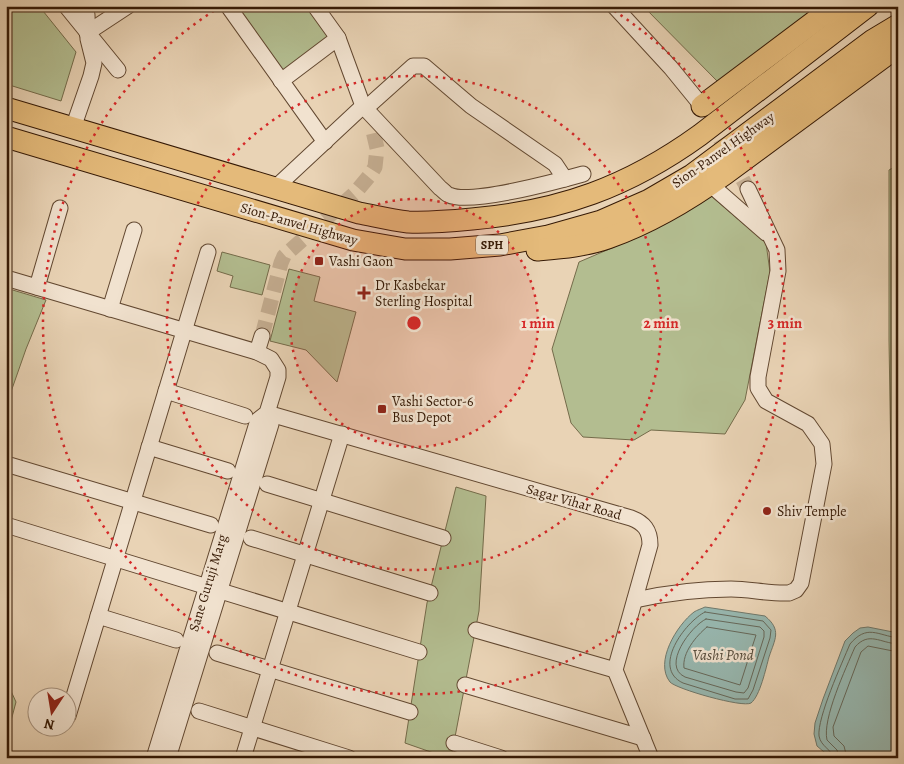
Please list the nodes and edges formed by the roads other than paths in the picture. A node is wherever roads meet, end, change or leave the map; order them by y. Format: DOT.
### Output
graph roads {
  1 [pos="66,6"];
  2 [pos="85,6"];
  3 [pos="128,6"];
  4 [pos="228,6"];
  5 [pos="315,6"];
  6 [pos="614,6"];
  7 [pos="835,6"];
  8 [pos="868,6"];
  9 [pos="898,25"];
  10 [pos="88,33"];
  11 [pos="338,38"];
  12 [pos="898,41"];
  13 [pos="118,70"];
  14 [pos="281,81"];
  15 [pos="702,106"];
  16 [pos="6,108"];
  17 [pos="364,108"];
  18 [pos="372,127"];
  19 [pos="73,128"];
  20 [pos="6,136"];
  21 [pos="325,142"];
  22 [pos="583,174"];
  23 [pos="565,179"];
  24 [pos="711,185"];
  25 [pos="440,188"];
  26 [pos="274,189"];
  27 [pos="748,189"];
  28 [pos="60,208"];
  29 [pos="451,221"];
  30 [pos="134,230"];
  31 [pos="772,239"];
  32 [pos="450,249"];
  33 [pos="208,252"];
  34 [pos="6,278"];
  35 [pos="36,287"];
  36 [pos="110,309"];
  37 [pos="184,331"];
  38 [pos="262,336"];
  39 [pos="257,352"];
  40 [pos="166,392"];
  41 [pos="267,413"];
  42 [pos="245,416"];
  43 [pos="342,434"];
  44 [pos="149,447"];
  45 [pos="6,464"];
  46 [pos="228,471"];
  47 [pos="267,484"];
  48 [pos="133,501"];
  49 [pos="322,501"];
  50 [pos="6,525"];
  51 [pos="211,526"];
  52 [pos="251,538"];
  53 [pos="443,538"];
  54 [pos="305,554"];
  55 [pos="115,558"];
  56 [pos="214,588"];
  57 [pos="430,593"];
  58 [pos="635,600"];
  59 [pos="288,611"];
  60 [pos="98,616"];
  61 [pos="476,630"];
  62 [pos="176,640"];
  63 [pos="419,652"];
  64 [pos="217,653"];
  65 [pos="270,669"];
  66 [pos="615,670"];
  67 [pos="465,684"];
  68 [pos="77,686"];
  69 [pos="199,711"];
  70 [pos="410,712"];
  71 [pos="252,727"];
  72 [pos="643,738"];
  73 [pos="454,743"];
  74 [pos="154,758"];
  75 [pos="168,758"];
  76 [pos="243,758"];
  77 [pos="349,758"];
  78 [pos="501,758"];
  79 [pos="651,758"];
  1 -- 10 [label="street"];
  2 -- 10 [label="street"];
  3 -- 10 [label="street"];
  4 -- 14 [label="street"];
  5 -- 11 [label="street"];
  6 -- 15 [label="street"];
  7 -- 15 [label="highway"];
  8 -- 29 [label="highway, Sion-Panvel Highway / SPH"];
  9 -- 32 [label="highway, Sion-Panvel Highway / SPH"];
  10 -- 13 [label="street"];
  10 -- 19 [label="street"];
  11 -- 14 [label="street"];
  11 -- 17 [label="street"];
  12 -- 24 [label="highway"];
  14 -- 21 [label="street"];
  16 -- 19 [label="highway, Sion-Panvel Highway / SPH"];
  17 -- 18 [label="street"];
  17 -- 21 [label="street"];
  17 -- 23 [label="street"];
  17 -- 25 [label="street"];
  19 -- 26 [label="highway, Sion-Panvel Highway / SPH"];
  20 -- 32 [label="highway, Sion-Panvel Highway / SPH"];
  21 -- 26 [label="street"];
  22 -- 23 [label="street"];
  23 -- 25 [label="street"];
  24 -- 31 [label="street"];
  24 -- 32 [label="highway"];
  25 -- 29 [label="street"];
  26 -- 29 [label="highway, Sion-Panvel Highway / SPH"];
  27 -- 31 [label="street"];
  28 -- 35 [label="street"];
  30 -- 36 [label="street"];
  31 -- 58 [label="street"];
  33 -- 37 [label="street"];
  34 -- 35 [label="street, Sane Guruji Marg"];
  35 -- 36 [label="street, Sane Guruji Marg"];
  36 -- 37 [label="street, Sane Guruji Marg"];
  37 -- 39 [label="street, Sane Guruji Marg"];
  37 -- 40 [label="street"];
  38 -- 39 [label="street"];
  39 -- 41 [label="street, Sane Guruji Marg"];
  40 -- 42 [label="street"];
  40 -- 44 [label="street"];
  41 -- 43 [label="street, Sagar Vihar Road"];
  41 -- 56 [label="street, Sane Guruji Marg"];
  43 -- 49 [label="street"];
  43 -- 58 [label="street, Sagar Vihar Road"];
  44 -- 46 [label="street"];
  44 -- 48 [label="street"];
  45 -- 48 [label="street"];
  47 -- 49 [label="street"];
  48 -- 51 [label="street"];
  48 -- 55 [label="street"];
  49 -- 53 [label="street"];
  49 -- 54 [label="street"];
  50 -- 55 [label="street"];
  52 -- 54 [label="street"];
  54 -- 57 [label="street"];
  54 -- 59 [label="street"];
  55 -- 56 [label="street"];
  55 -- 60 [label="street"];
  56 -- 59 [label="street"];
  56 -- 74 [label="street, Sane Guruji Marg"];
  56 -- 75 [label="street, Sane Guruji Marg"];
  58 -- 66 [label="street, Sagar Vihar Road"];
  59 -- 63 [label="street"];
  59 -- 65 [label="street"];
  60 -- 62 [label="street"];
  60 -- 68 [label="street"];
  61 -- 66 [label="street"];
  64 -- 65 [label="street"];
  65 -- 70 [label="street"];
  65 -- 71 [label="street"];
  66 -- 72 [label="street"];
  67 -- 72 [label="street"];
  69 -- 71 [label="street"];
  71 -- 76 [label="street"];
  71 -- 77 [label="street"];
  72 -- 79 [label="street"];
  73 -- 78 [label="street"];
}
